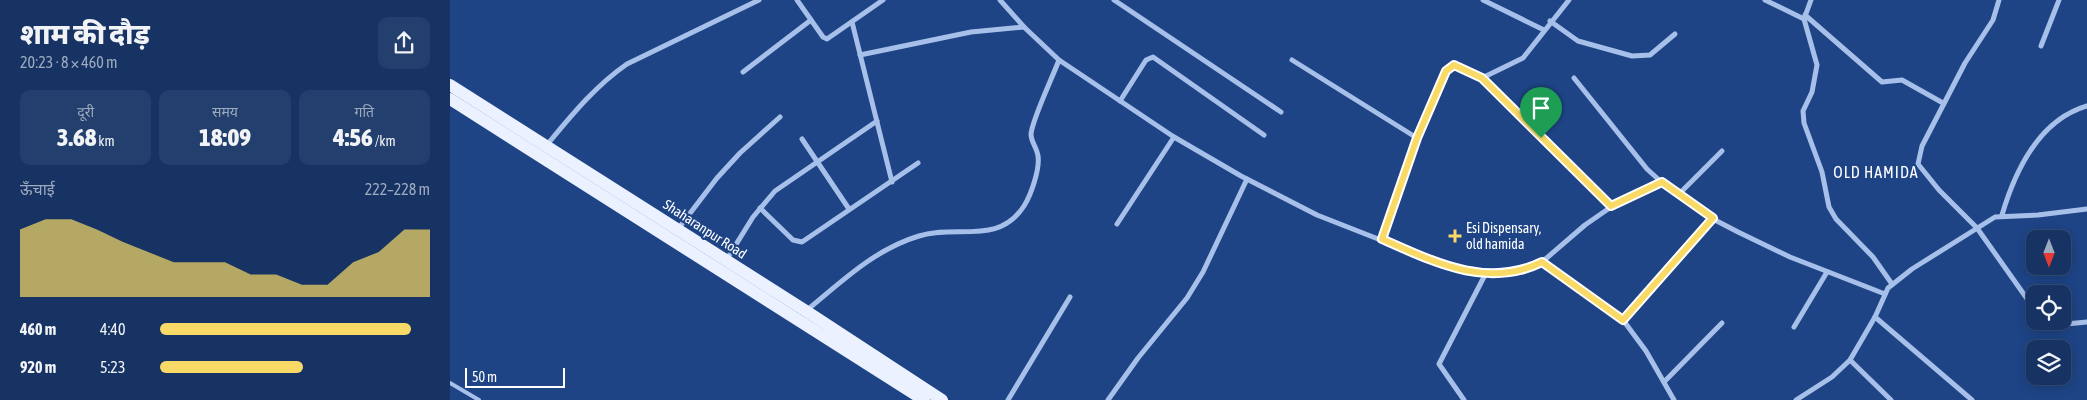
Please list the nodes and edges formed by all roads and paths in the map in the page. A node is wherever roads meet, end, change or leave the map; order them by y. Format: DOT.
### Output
graph roads {
  1 [pos="759,0"];
  2 [pos="797,0"];
  3 [pos="883,0"];
  4 [pos="1000,0"];
  5 [pos="1114,0"];
  6 [pos="1483,0"];
  7 [pos="1568,0"];
  8 [pos="1766,0"];
  9 [pos="1811,0"];
  10 [pos="1999,0"];
  11 [pos="2060,0"];
  12 [pos="1805,17"];
  13 [pos="811,20"];
  14 [pos="852,22"];
  15 [pos="1550,22"];
  16 [pos="1024,27"];
  17 [pos="1544,30"];
  18 [pos="1675,34"];
  19 [pos="2041,46"];
  20 [pos="860,55"];
  21 [pos="1059,60"];
  22 [pos="1292,60"];
  23 [pos="743,72"];
  24 [pos="1482,78"];
  25 [pos="1574,78"];
  26 [pos="450,85"];
  27 [pos="450,99"];
  28 [pos="1120,101"];
  29 [pos="1943,103"];
  30 [pos="2087,106"];
  31 [pos="1281,112"];
  32 [pos="780,117"];
  33 [pos="877,121"];
  34 [pos="1264,135"];
  35 [pos="1174,137"];
  36 [pos="1417,138"];
  37 [pos="802,139"];
  38 [pos="546,147"];
  39 [pos="1722,151"];
  40 [pos="817,162"];
  41 [pos="918,163"];
  42 [pos="1247,179"];
  43 [pos="892,182"];
  44 [pos="1662,182"];
  45 [pos="1680,193"];
  46 [pos="1611,206"];
  47 [pos="760,208"];
  48 [pos="849,209"];
  49 [pos="2087,209"];
  50 [pos="2002,215"];
  51 [pos="1713,218"];
  52 [pos="1118,224"];
  53 [pos="1977,228"];
  54 [pos="678,230"];
  55 [pos="1382,239"];
  56 [pos="670,240"];
  57 [pos="726,261"];
  58 [pos="1542,262"];
  59 [pos="1827,272"];
  60 [pos="1486,273"];
  61 [pos="1892,284"];
  62 [pos="1885,294"];
  63 [pos="2026,297"];
  64 [pos="1070,298"];
  65 [pos="806,311"];
  66 [pos="1875,317"];
  67 [pos="1623,320"];
  68 [pos="2087,322"];
  69 [pos="1722,323"];
  70 [pos="2071,324"];
  71 [pos="1794,327"];
  72 [pos="1850,360"];
  73 [pos="450,382"];
  74 [pos="1664,382"];
  75 [pos="479,400"];
  76 [pos="924,400"];
  77 [pos="942,400"];
  78 [pos="1008,400"];
  79 [pos="1108,400"];
  80 [pos="1464,400"];
  81 [pos="1674,400"];
  82 [pos="1796,400"];
  83 [pos="1891,400"];
  84 [pos="1972,400"];
  1 -- 38 [label="street"];
  2 -- 13 [label="street"];
  3 -- 14 [label="street"];
  4 -- 16 [label="street"];
  5 -- 31 [label="street"];
  6 -- 17 [label="street"];
  7 -- 15 [label="street"];
  8 -- 12 [label="street"];
  9 -- 12 [label="street"];
  10 -- 29 [label="street"];
  11 -- 19 [label="street"];
  12 -- 29 [label="street"];
  12 -- 61 [label="street"];
  13 -- 14 [label="street"];
  13 -- 23 [label="street"];
  14 -- 20 [label="street"];
  15 -- 17 [label="street"];
  15 -- 18 [label="street"];
  16 -- 20 [label="street"];
  16 -- 21 [label="street"];
  17 -- 24 [label="street"];
  20 -- 33 [label="street"];
  21 -- 28 [label="street"];
  21 -- 65 [label="street"];
  22 -- 36 [label="street"];
  24 -- 36 [label="street"];
  24 -- 46 [label="street"];
  25 -- 44 [label="street"];
  26 -- 38 [label="main road, Shaharanpur Road"];
  27 -- 56 [label="main road, Shaharanpur Road"];
  28 -- 34 [label="street"];
  28 -- 35 [label="street"];
  29 -- 53 [label="street"];
  30 -- 50 [label="street"];
  32 -- 54 [label="street"];
  33 -- 40 [label="street"];
  33 -- 43 [label="street"];
  35 -- 42 [label="street"];
  35 -- 52 [label="street"];
  36 -- 55 [label="street"];
  37 -- 40 [label="street"];
  38 -- 54 [label="main road, Shaharanpur Road"];
  39 -- 45 [label="street"];
  40 -- 47 [label="street"];
  40 -- 48 [label="street"];
  41 -- 43 [label="street"];
  42 -- 55 [label="street"];
  42 -- 79 [label="street"];
  43 -- 48 [label="street"];
  44 -- 45 [label="street"];
  44 -- 46 [label="street"];
  45 -- 51 [label="street"];
  46 -- 58 [label="street"];
  47 -- 48 [label="street"];
  47 -- 57 [label="street"];
  49 -- 50 [label="street"];
  50 -- 53 [label="street"];
  51 -- 59 [label="street"];
  51 -- 67 [label="street"];
  53 -- 61 [label="street"];
  53 -- 63 [label="street"];
  54 -- 56 [label="street"];
  54 -- 57 [label="main road, Shaharanpur Road"];
  55 -- 60 [label="street"];
  56 -- 76 [label="main road, Shaharanpur Road"];
  57 -- 65 [label="main road, Shaharanpur Road"];
  58 -- 60 [label="street"];
  58 -- 67 [label="street"];
  59 -- 62 [label="street"];
  59 -- 71 [label="street"];
  60 -- 80 [label="street"];
  61 -- 62 [label="street"];
  62 -- 66 [label="street"];
  64 -- 78 [label="street"];
  65 -- 77 [label="main road, Shaharanpur Road"];
  66 -- 72 [label="street"];
  66 -- 84 [label="street"];
  67 -- 74 [label="street"];
  68 -- 70 [label="street"];
  69 -- 74 [label="street"];
  72 -- 82 [label="street"];
  72 -- 83 [label="street"];
  73 -- 75 [label="lane"];
  74 -- 81 [label="street"];
}
